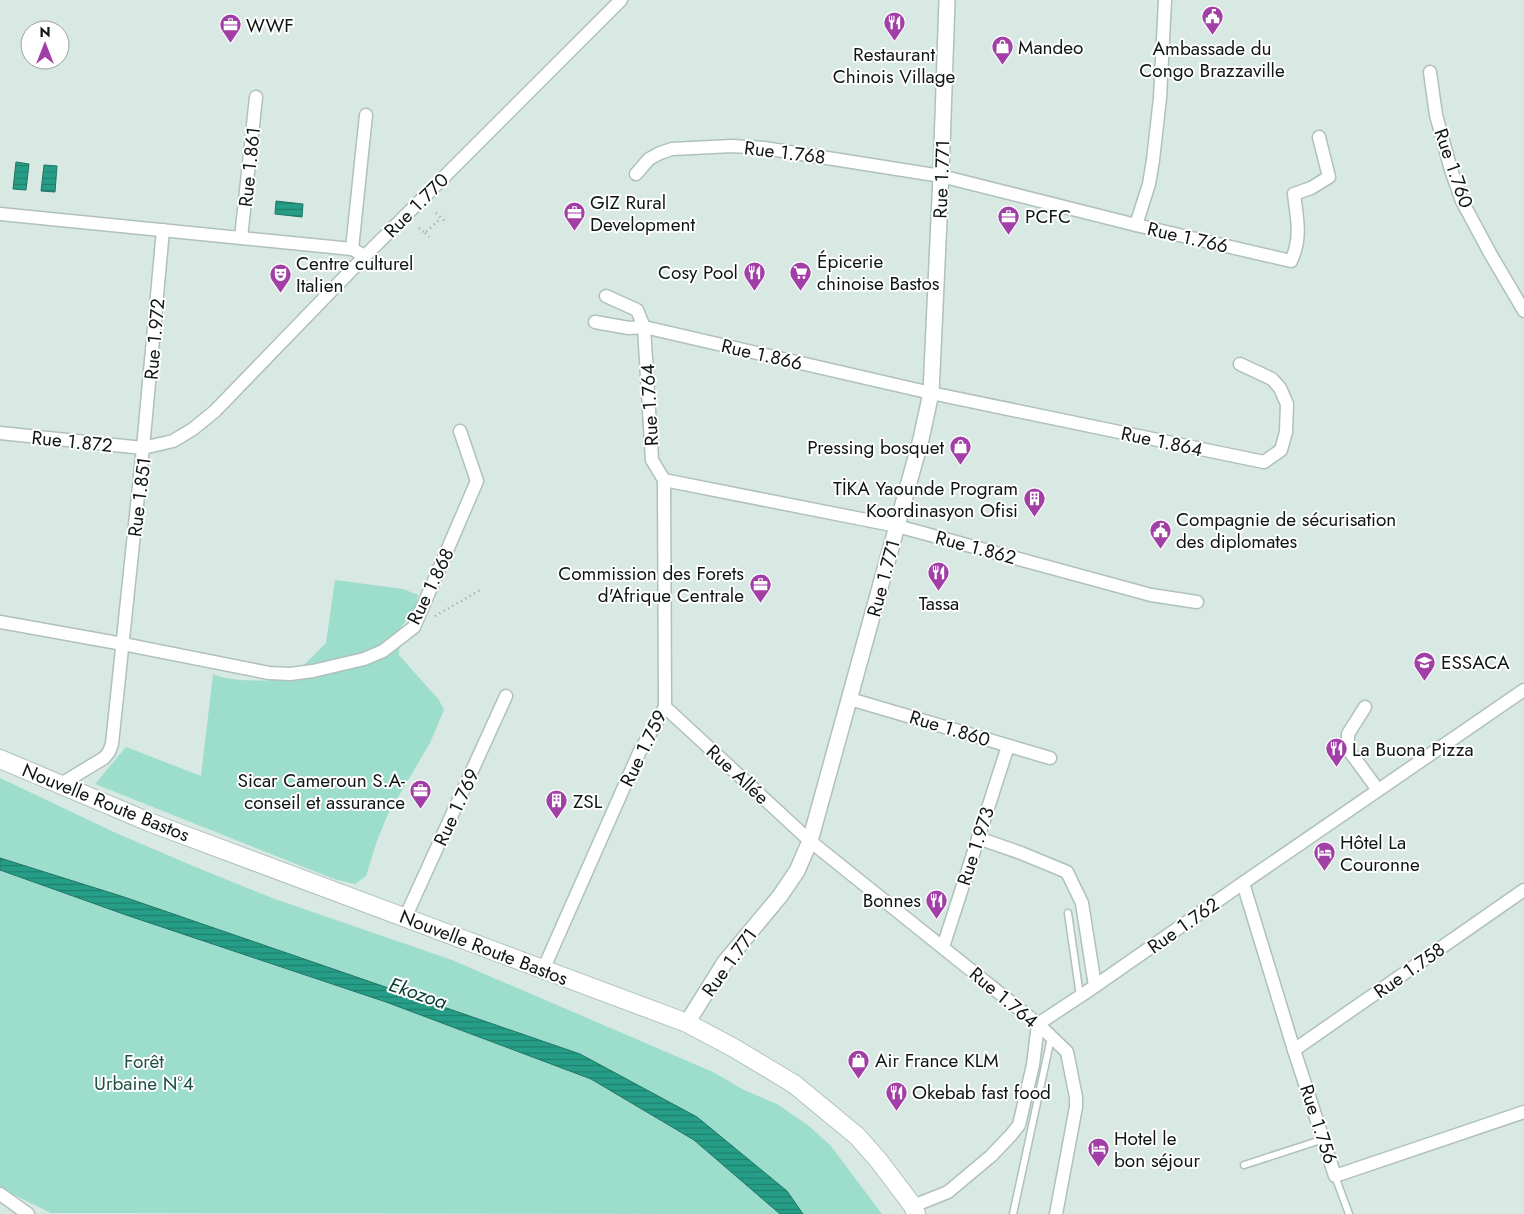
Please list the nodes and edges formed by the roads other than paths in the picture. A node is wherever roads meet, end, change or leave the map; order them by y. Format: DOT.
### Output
graph roads {
  1 [pos="621,0"];
  2 [pos="947,0"];
  3 [pos="1165,0"];
  4 [pos="1430,72"];
  5 [pos="256,97"];
  6 [pos="366,115"];
  7 [pos="1319,137"];
  8 [pos="636,174"];
  9 [pos="941,176"];
  10 [pos="0,214"];
  11 [pos="1136,225"];
  12 [pos="163,230"];
  13 [pos="241,238"];
  14 [pos="352,249"];
  15 [pos="365,256"];
  16 [pos="606,296"];
  17 [pos="1524,311"];
  18 [pos="594,322"];
  19 [pos="644,327"];
  20 [pos="1240,364"];
  21 [pos="931,393"];
  22 [pos="460,431"];
  23 [pos="0,433"];
  24 [pos="144,448"];
  25 [pos="664,480"];
  26 [pos="897,526"];
  27 [pos="1197,602"];
  28 [pos="0,622"];
  29 [pos="123,644"];
  30 [pos="1524,690"];
  31 [pos="506,696"];
  32 [pos="850,699"];
  33 [pos="665,707"];
  34 [pos="1365,707"];
  35 [pos="1008,746"];
  36 [pos="1050,758"];
  37 [pos="0,759"];
  38 [pos="61,784"];
  39 [pos="1378,790"];
  40 [pos="978,838"];
  41 [pos="810,842"];
  42 [pos="1243,883"];
  43 [pos="1524,890"];
  44 [pos="1068,913"];
  45 [pos="405,918"];
  46 [pos="943,946"];
  47 [pos="543,970"];
  48 [pos="1095,986"];
  49 [pos="1080,996"];
  50 [pos="688,1023"];
  51 [pos="1038,1024"];
  52 [pos="1052,1038"];
  53 [pos="1294,1050"];
  54 [pos="1524,1112"];
  55 [pos="1324,1139"];
  56 [pos="1244,1165"];
  57 [pos="1335,1176"];
  58 [pos="0,1194"];
  59 [pos="915,1210"];
  60 [pos="28,1214"];
  61 [pos="1013,1214"];
  62 [pos="1056,1214"];
  63 [pos="1349,1214"];
  1 -- 15 [label="street, Rue 1.770"];
  2 -- 9 [label="street, Rue 1.771"];
  3 -- 11 [label="street"];
  4 -- 17 [label="street, Rue 1.760"];
  5 -- 13 [label="street, Rue 1.861"];
  6 -- 14 [label="street"];
  7 -- 11 [label="street, Rue 1.766"];
  8 -- 9 [label="street, Rue 1.768"];
  9 -- 11 [label="street, Rue 1.766"];
  9 -- 21 [label="street, Rue 1.771"];
  10 -- 12 [label="street"];
  12 -- 13 [label="street"];
  12 -- 24 [label="street, Rue 1.972"];
  13 -- 14 [label="street"];
  14 -- 15 [label="street"];
  15 -- 24 [label="street, Rue 1.851"];
  16 -- 19 [label="street"];
  18 -- 19 [label="street, Rue 1.866"];
  19 -- 21 [label="street, Rue 1.866"];
  19 -- 25 [label="street, Rue 1.764"];
  20 -- 21 [label="street, Rue 1.864"];
  21 -- 26 [label="street, Rue 1.771"];
  22 -- 29 [label="street, Rue 1.868"];
  23 -- 24 [label="street, Rue 1.872"];
  24 -- 29 [label="street, Rue 1.851"];
  25 -- 26 [label="street, Rue 1.862"];
  25 -- 33 [label="street, Rue 1.759"];
  26 -- 27 [label="street, Rue 1.862"];
  26 -- 32 [label="street, Rue 1.771"];
  28 -- 29 [label="street, Rue 1.868"];
  29 -- 38 [label="street, Rue 1.851"];
  30 -- 39 [label="street, Rue 1.762"];
  31 -- 45 [label="street, Rue 1.769"];
  32 -- 35 [label="street, Rue 1.860"];
  32 -- 41 [label="street, Rue 1.771"];
  33 -- 41 [label="street, Rue Allée"];
  33 -- 47 [label="street, Rue 1.759"];
  34 -- 39 [label="street"];
  35 -- 36 [label="street, Rue 1.860"];
  35 -- 40 [label="street, Rue 1.973"];
  37 -- 38 [label="main road, Nouvelle Route Bastos"];
  38 -- 45 [label="main road, Nouvelle Route Bastos"];
  39 -- 42 [label="street, Rue 1.762"];
  40 -- 46 [label="street, Rue 1.973"];
  40 -- 48 [label="street"];
  41 -- 46 [label="street, Rue 1.764"];
  41 -- 50 [label="street, Rue 1.771"];
  42 -- 48 [label="street, Rue 1.762"];
  42 -- 53 [label="street, Rue 1.756"];
  43 -- 53 [label="street, Rue 1.758"];
  44 -- 49 [label="lane"];
  45 -- 47 [label="main road, Nouvelle Route Bastos"];
  46 -- 51 [label="street, Rue 1.764"];
  47 -- 50 [label="main road, Nouvelle Route Bastos"];
  48 -- 49 [label="street, Rue 1.762"];
  49 -- 51 [label="street, Rue 1.762"];
  50 -- 59 [label="main road, Nouvelle Route Bastos"];
  51 -- 52 [label="street, Rue 1.764"];
  51 -- 59 [label="street"];
  52 -- 61 [label="lane"];
  52 -- 62 [label="street, Rue 1.764"];
  53 -- 55 [label="street, Rue 1.756"];
  54 -- 57 [label="street, Rue 1.756"];
  55 -- 56 [label="lane"];
  55 -- 57 [label="street, Rue 1.756"];
  57 -- 63 [label="lane"];
  58 -- 60 [label="street"];
}
